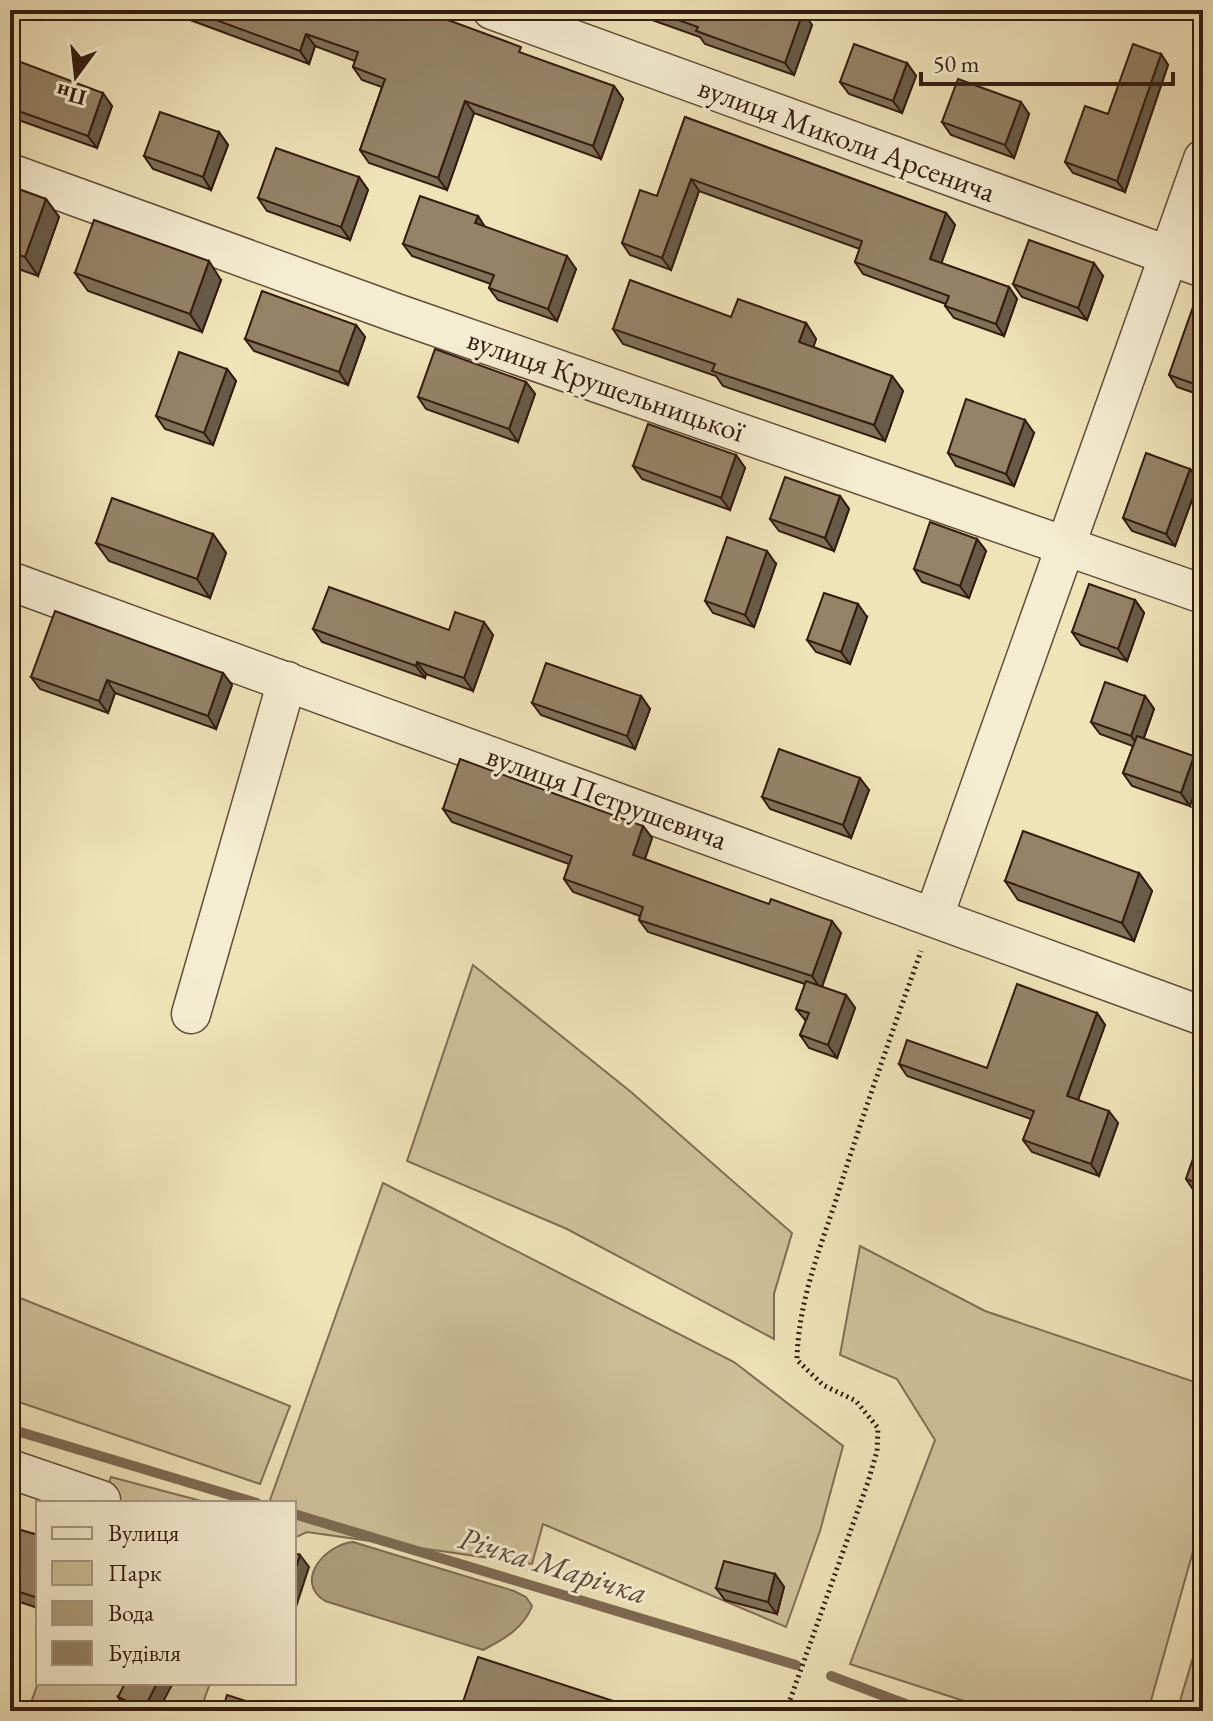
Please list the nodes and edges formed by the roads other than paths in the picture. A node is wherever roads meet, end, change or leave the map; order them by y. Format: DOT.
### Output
graph roads {
  1 [pos="492,10"];
  2 [pos="1203,159"];
  3 [pos="10,173"];
  4 [pos="1186,262"];
  5 [pos="1065,545"];
  6 [pos="10,581"];
  7 [pos="1203,594"];
  8 [pos="287,681"];
  9 [pos="934,916"];
  10 [pos="191,1014"];
  11 [pos="1203,1016"];
  12 [pos="10,1469"];
  13 [pos="101,1500"];
  1 -- 4 [label="street, вулиця Миколи Арсенича"];
  2 -- 4 [label="street"];
  3 -- 5 [label="street, вулиця Крушельницької"];
  4 -- 5 [label="street"];
  5 -- 7 [label="street, вулиця Крушельницької"];
  5 -- 9 [label="street"];
  6 -- 8 [label="street, вулиця Петрушевича"];
  8 -- 9 [label="street, вулиця Петрушевича"];
  8 -- 10 [label="street"];
  9 -- 11 [label="street, вулиця Петрушевича"];
  12 -- 13 [label="street"];
}
